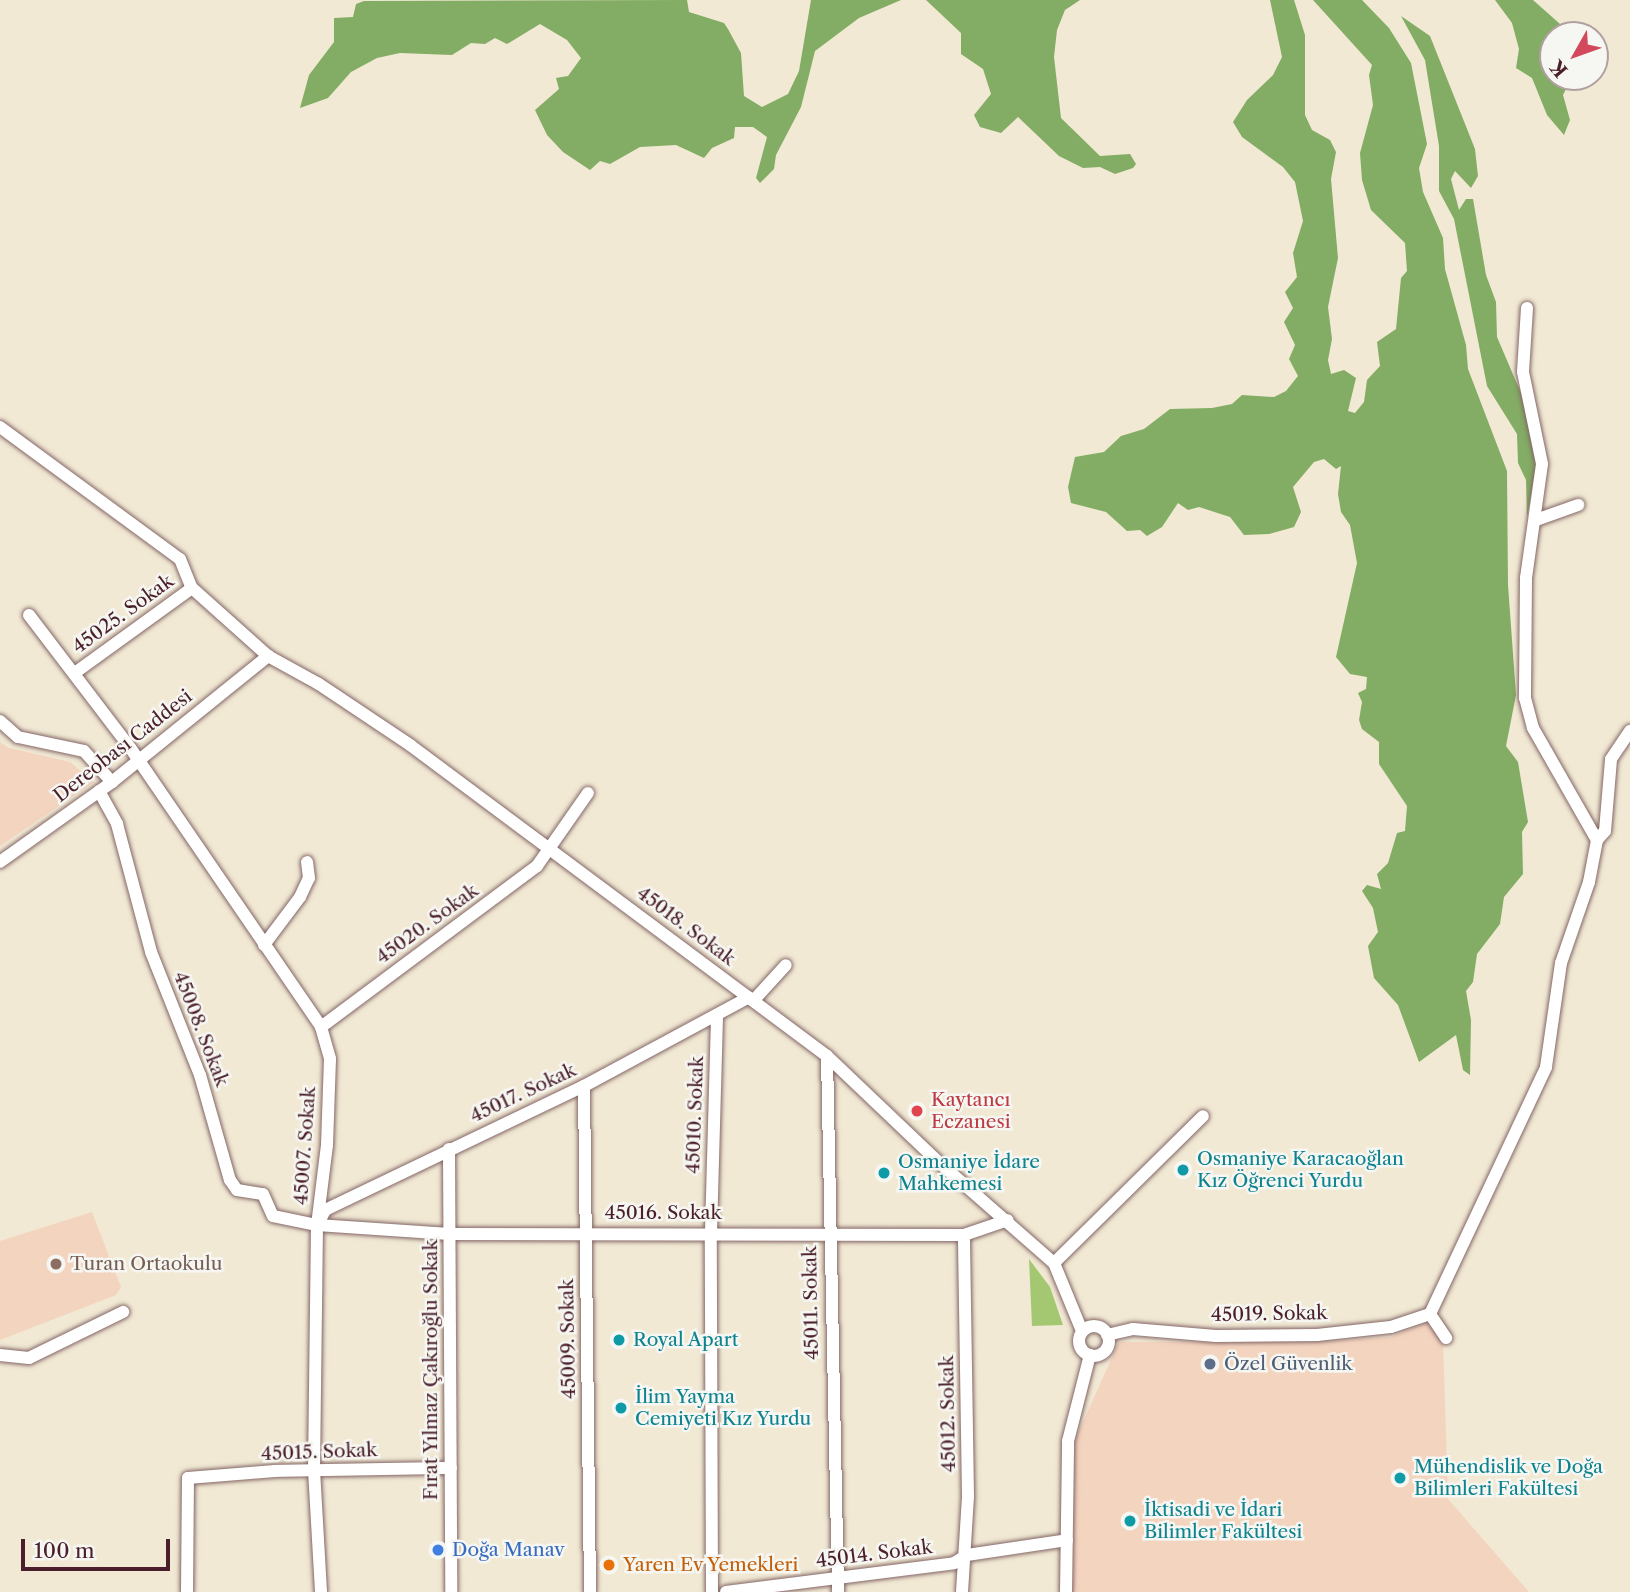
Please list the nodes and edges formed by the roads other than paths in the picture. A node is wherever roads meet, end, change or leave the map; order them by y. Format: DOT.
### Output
graph roads {
  1 [pos="1527,308"];
  2 [pos="0,427"];
  3 [pos="1578,505"];
  4 [pos="1536,520"];
  5 [pos="192,587"];
  6 [pos="29,615"];
  7 [pos="268,656"];
  8 [pos="76,672"];
  9 [pos="0,721"];
  10 [pos="1630,731"];
  11 [pos="139,761"];
  12 [pos="111,782"];
  13 [pos="99,791"];
  14 [pos="588,793"];
  15 [pos="1597,840"];
  16 [pos="552,848"];
  17 [pos="0,862"];
  18 [pos="307,862"];
  19 [pos="264,945"];
  20 [pos="786,965"];
  21 [pos="752,998"];
  22 [pos="717,1017"];
  23 [pos="321,1027"];
  24 [pos="827,1056"];
  25 [pos="584,1086"];
  26 [pos="1203,1116"];
  27 [pos="449,1149"];
  28 [pos="1008,1220"];
  29 [pos="317,1225"];
  30 [pos="711,1232"];
  31 [pos="829,1232"];
  32 [pos="586,1233"];
  33 [pos="450,1234"];
  34 [pos="964,1235"];
  35 [pos="1054,1263"];
  36 [pos="124,1312"];
  37 [pos="1430,1314"];
  38 [pos="1082,1331"];
  39 [pos="1107,1335"];
  40 [pos="1446,1338"];
  41 [pos="0,1354"];
  42 [pos="1090,1356"];
  43 [pos="450,1468"];
  44 [pos="314,1470"];
  45 [pos="1067,1540"];
  46 [pos="967,1555"];
  47 [pos="837,1586"];
  48 [pos="187,1592"];
  49 [pos="321,1592"];
  50 [pos="451,1592"];
  51 [pos="590,1592"];
  52 [pos="712,1592"];
  53 [pos="726,1592"];
  54 [pos="962,1592"];
  55 [pos="1066,1592"];
  1 -- 4 [label="street"];
  2 -- 5 [label="street"];
  3 -- 4 [label="street"];
  4 -- 15 [label="street"];
  5 -- 7 [label="street, 45018. Sokak"];
  5 -- 8 [label="street, 45025. Sokak"];
  6 -- 8 [label="street, 45025. Sokak"];
  7 -- 11 [label="street, Dereobası Caddesi"];
  7 -- 16 [label="street, 45018. Sokak"];
  8 -- 11 [label="street, 45025. Sokak"];
  9 -- 12 [label="street"];
  10 -- 15 [label="street"];
  11 -- 12 [label="street, Dereobası Caddesi"];
  11 -- 19 [label="street, 45007. Sokak"];
  12 -- 13 [label="street, Dereobası Caddesi"];
  13 -- 17 [label="street, Dereobası Caddesi"];
  13 -- 29 [label="street, 45008. Sokak"];
  14 -- 16 [label="street, 45020. Sokak"];
  15 -- 37 [label="street"];
  16 -- 21 [label="street, 45018. Sokak"];
  16 -- 23 [label="street, 45020. Sokak"];
  18 -- 19 [label="street"];
  19 -- 23 [label="street, 45007. Sokak"];
  20 -- 21 [label="street, 45017. Sokak"];
  21 -- 22 [label="street, 45017. Sokak"];
  21 -- 24 [label="street, 45018. Sokak"];
  22 -- 25 [label="street, 45017. Sokak"];
  22 -- 30 [label="street, 45010. Sokak"];
  23 -- 29 [label="street, 45007. Sokak"];
  24 -- 28 [label="street, 45018. Sokak"];
  24 -- 31 [label="street, 45011. Sokak"];
  25 -- 27 [label="street, 45017. Sokak"];
  25 -- 32 [label="street, 45009. Sokak"];
  26 -- 35 [label="street"];
  27 -- 29 [label="street, 45017. Sokak"];
  27 -- 33 [label="street, Fırat Yılmaz Çakıroğlu Sokak"];
  28 -- 34 [label="street, 45016. Sokak"];
  28 -- 35 [label="street, 45018. Sokak"];
  29 -- 33 [label="street, 45016. Sokak"];
  29 -- 44 [label="street, 45007. Sokak"];
  30 -- 31 [label="street, 45016. Sokak"];
  30 -- 32 [label="street, 45016. Sokak"];
  30 -- 52 [label="street, 45010. Sokak"];
  31 -- 34 [label="street, 45016. Sokak"];
  31 -- 47 [label="street, 45011. Sokak"];
  32 -- 33 [label="street, 45016. Sokak"];
  32 -- 51 [label="street, 45009. Sokak"];
  33 -- 43 [label="street, Fırat Yılmaz Çakıroğlu Sokak"];
  34 -- 46 [label="street, 45012. Sokak"];
  35 -- 38 [label="street, 45018. Sokak"];
  36 -- 41 [label="street"];
  37 -- 39 [label="street, 45019. Sokak"];
  37 -- 40 [label="street"];
  38 -- 39 [label="street"];
  38 -- 42 [label="street"];
  39 -- 42 [label="street"];
  42 -- 45 [label="street"];
  43 -- 44 [label="street, 45015. Sokak"];
  43 -- 50 [label="street, Fırat Yılmaz Çakıroğlu Sokak"];
  44 -- 48 [label="street, 45015. Sokak"];
  44 -- 49 [label="street, 45007. Sokak"];
  45 -- 46 [label="street, 45014. Sokak"];
  45 -- 55 [label="street"];
  46 -- 47 [label="street, 45014. Sokak"];
  46 -- 54 [label="street, 45012. Sokak"];
  47 -- 53 [label="street, 45014. Sokak"];
}
